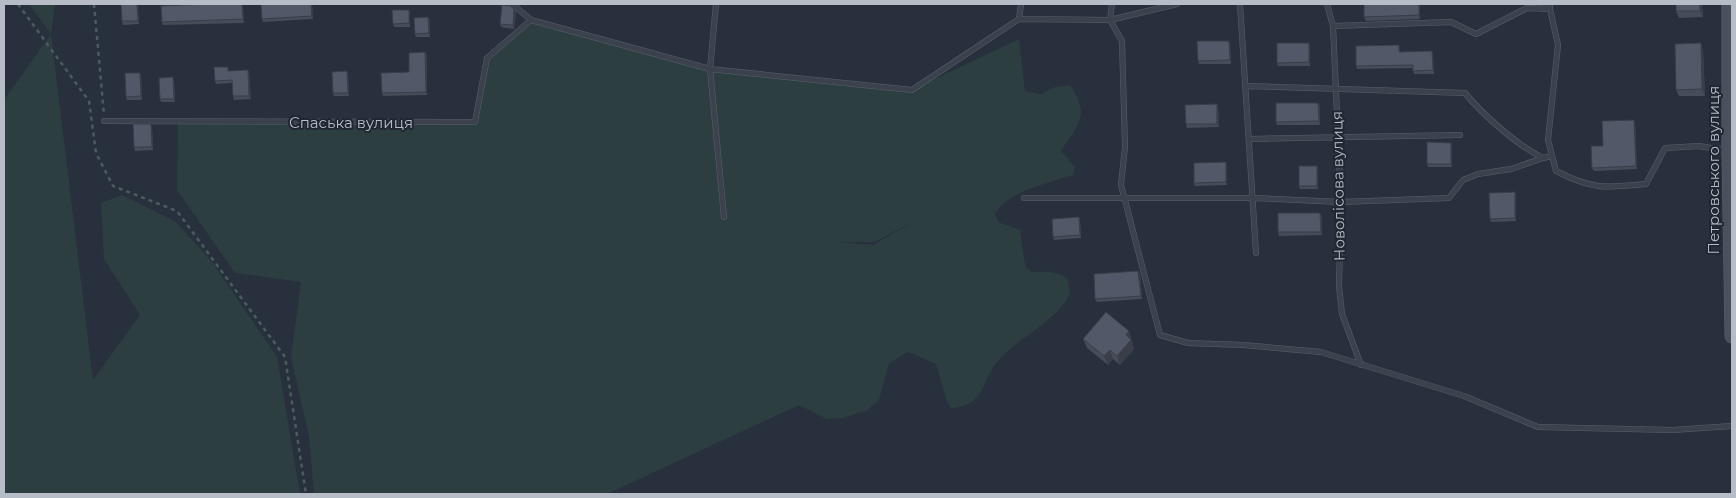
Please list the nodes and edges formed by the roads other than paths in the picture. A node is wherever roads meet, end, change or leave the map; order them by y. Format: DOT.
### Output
graph roads {
  1 [pos="512,4"];
  2 [pos="716,4"];
  3 [pos="1021,4"];
  4 [pos="1112,4"];
  5 [pos="1177,4"];
  6 [pos="1240,4"];
  7 [pos="1327,4"];
  8 [pos="1543,4"];
  9 [pos="1730,4"];
  10 [pos="1550,6"];
  11 [pos="531,20"];
  12 [pos="1019,20"];
  13 [pos="1110,20"];
  14 [pos="1333,26"];
  15 [pos="710,69"];
  16 [pos="1246,86"];
  17 [pos="1336,90"];
  18 [pos="104,121"];
  19 [pos="1460,135"];
  20 [pos="1338,138"];
  21 [pos="1249,140"];
  22 [pos="1730,150"];
  23 [pos="1552,156"];
  24 [pos="1542,158"];
  25 [pos="1024,198"];
  26 [pos="1253,198"];
  27 [pos="1342,202"];
  28 [pos="724,217"];
  29 [pos="1256,253"];
  30 [pos="1732,336"];
  31 [pos="1361,365"];
  32 [pos="1732,426"];
  1 -- 11 [label="lane"];
  2 -- 15 [label="lane"];
  3 -- 12 [label="lane"];
  4 -- 13 [label="lane"];
  5 -- 13 [label="lane"];
  6 -- 16 [label="lane"];
  7 -- 14 [label="lane, Новолісова вулиця"];
  8 -- 10 [label="lane"];
  9 -- 22 [label="main road, Петровського вулиця"];
  10 -- 14 [label="lane"];
  10 -- 23 [label="lane"];
  11 -- 15 [label="lane"];
  11 -- 18 [label="lane, Спаська вулиця"];
  12 -- 13 [label="lane"];
  12 -- 15 [label="lane"];
  13 -- 31 [label="lane"];
  14 -- 17 [label="lane, Новолісова вулиця"];
  15 -- 28 [label="lane"];
  16 -- 17 [label="lane"];
  16 -- 21 [label="lane"];
  17 -- 20 [label="lane, Новолісова вулиця"];
  17 -- 24 [label="lane"];
  19 -- 20 [label="lane"];
  20 -- 21 [label="lane"];
  20 -- 27 [label="lane, Новолісова вулиця"];
  21 -- 26 [label="lane"];
  22 -- 23 [label="lane"];
  22 -- 30 [label="main road, Петровського вулиця"];
  23 -- 24 [label="lane"];
  24 -- 27 [label="lane"];
  25 -- 26 [label="lane"];
  26 -- 27 [label="lane"];
  26 -- 29 [label="lane"];
  27 -- 31 [label="lane, Новолісова вулиця"];
  31 -- 32 [label="lane"];
}
